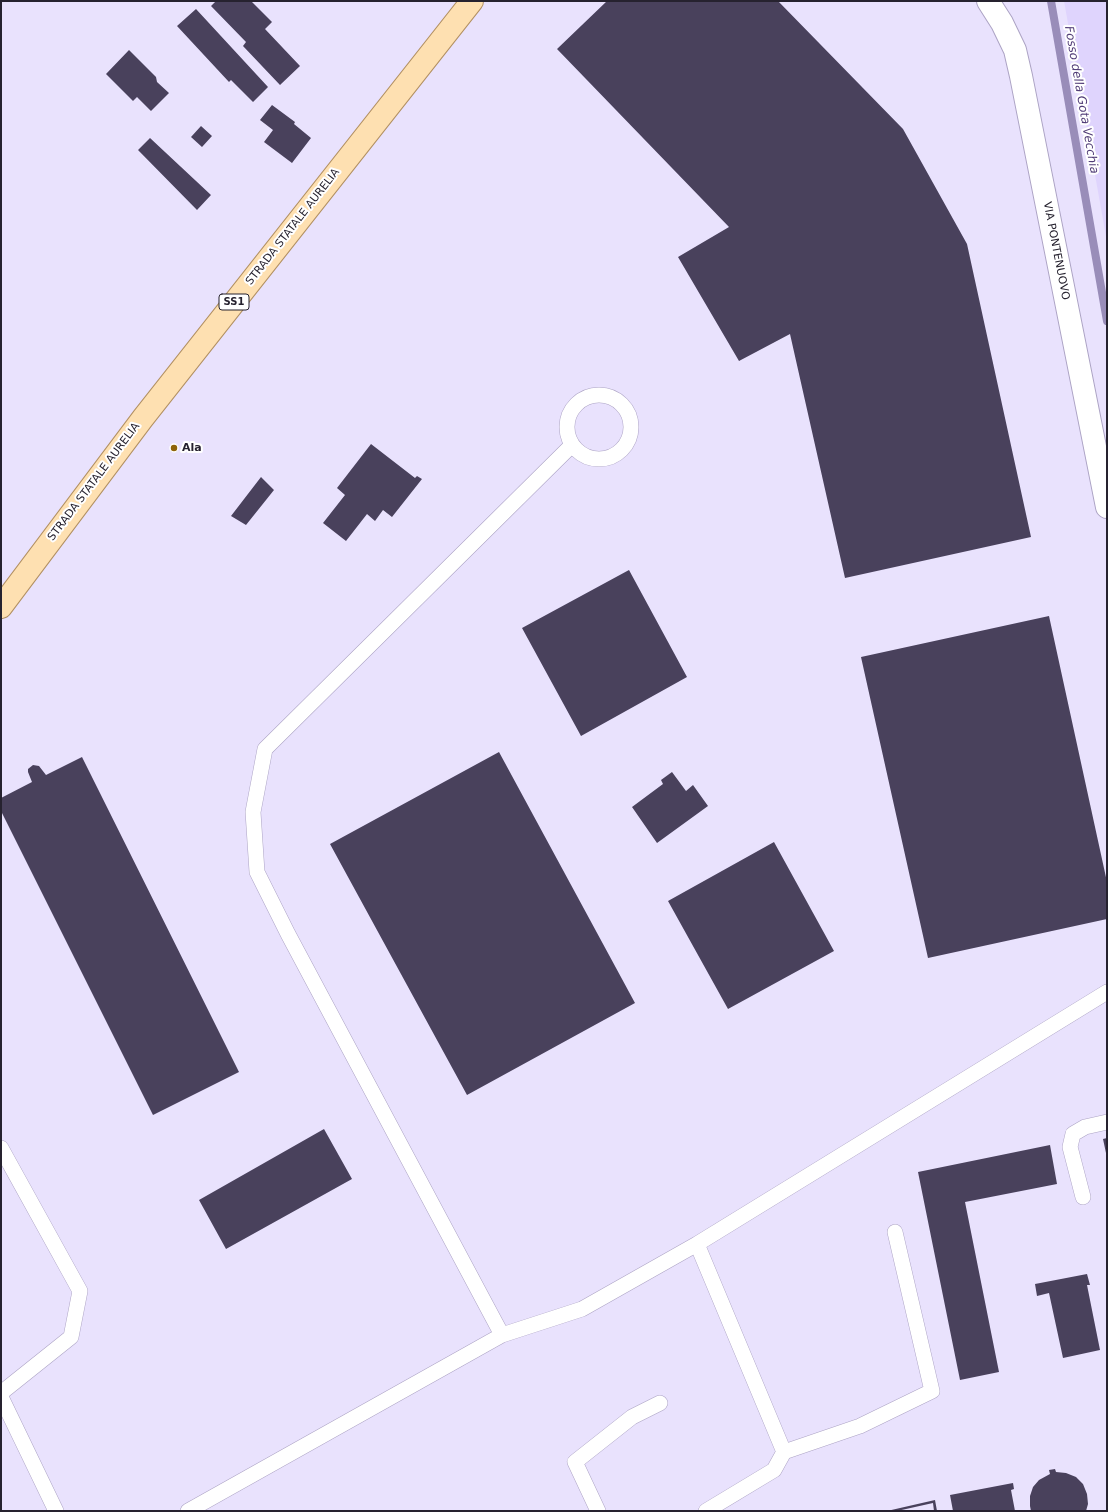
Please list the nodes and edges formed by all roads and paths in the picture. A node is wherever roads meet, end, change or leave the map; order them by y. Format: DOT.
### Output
graph roads {
  1 [pos="472,1"];
  2 [pos="988,1"];
  3 [pos="572,445"];
  4 [pos="1107,506"];
  5 [pos="1,606"];
  6 [pos="1107,992"];
  7 [pos="1107,1122"];
  8 [pos="1,1148"];
  9 [pos="1083,1197"];
  10 [pos="895,1232"];
  11 [pos="697,1244"];
  12 [pos="502,1335"];
  13 [pos="1,1393"];
  14 [pos="1,1397"];
  15 [pos="660,1403"];
  16 [pos="784,1452"];
  17 [pos="56,1511"];
  18 [pos="188,1511"];
  19 [pos="598,1511"];
  20 [pos="706,1511"];
  1 -- 5 [label="main road, STRADA STATALE AURELIA / SS1"];
  2 -- 4 [label="street, VIA PONTENUOVO"];
  3 -- 3 [label="lane"];
  3 -- 12 [label="lane"];
  6 -- 11 [label="lane"];
  7 -- 9 [label="lane"];
  8 -- 13 [label="lane"];
  10 -- 16 [label="lane"];
  11 -- 12 [label="lane"];
  11 -- 16 [label="lane"];
  12 -- 18 [label="lane"];
  14 -- 17 [label="lane"];
  15 -- 19 [label="lane"];
  16 -- 20 [label="lane"];
}
